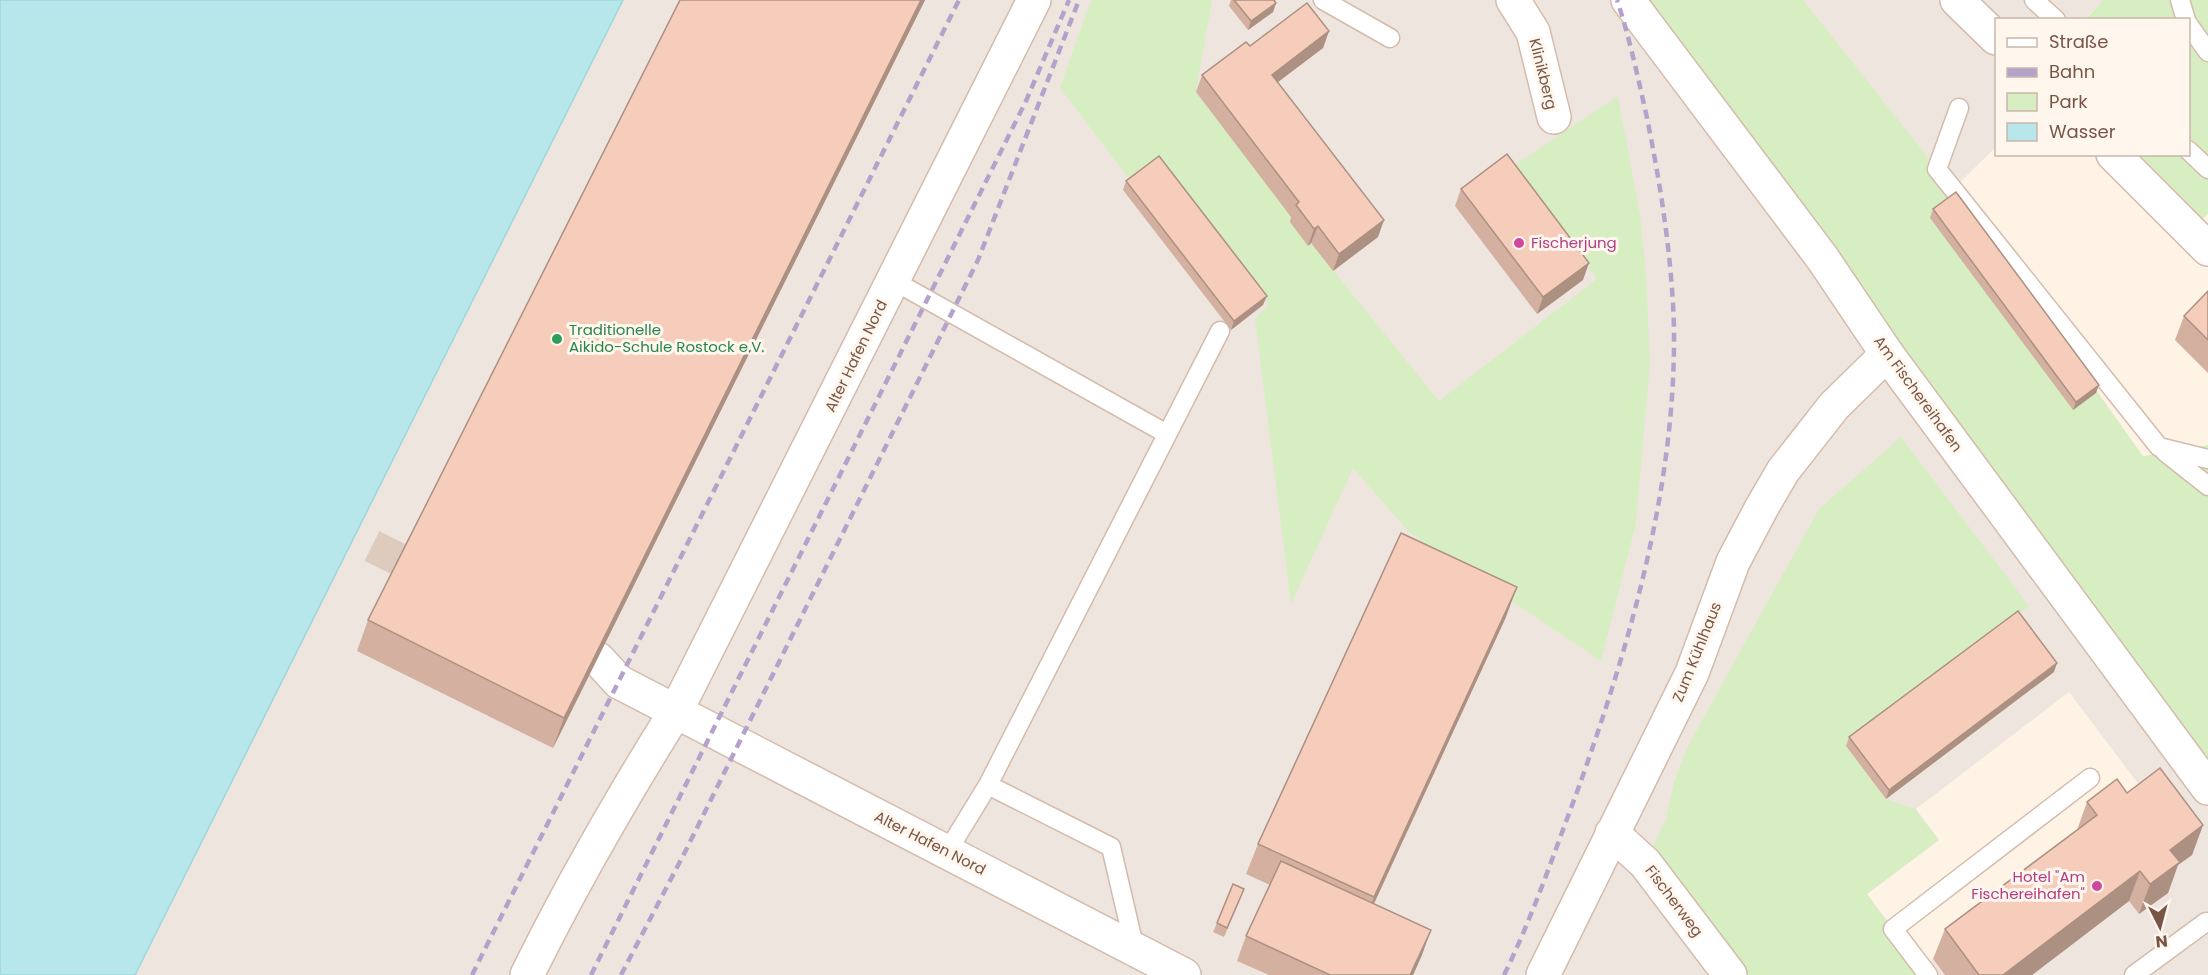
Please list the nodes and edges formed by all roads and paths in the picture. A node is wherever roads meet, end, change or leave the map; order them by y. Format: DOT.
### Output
graph roads {
  1 [pos="1034,0"];
  2 [pos="1323,0"];
  3 [pos="1513,0"];
  4 [pos="1628,0"];
  5 [pos="1957,0"];
  6 [pos="2034,0"];
  7 [pos="2180,0"];
  8 [pos="2054,18"];
  9 [pos="2185,18"];
  10 [pos="2190,27"];
  11 [pos="1995,37"];
  12 [pos="1390,38"];
  13 [pos="2208,52"];
  14 [pos="1959,108"];
  15 [pos="1554,117"];
  16 [pos="2190,152"];
  17 [pos="2115,156"];
  18 [pos="2208,169"];
  19 [pos="2208,249"];
  20 [pos="894,281"];
  21 [pos="1220,331"];
  22 [pos="1887,354"];
  23 [pos="1167,434"];
  24 [pos="2159,447"];
  25 [pos="2208,459"];
  26 [pos="2208,486"];
  27 [pos="598,659"];
  28 [pos="676,711"];
  29 [pos="2090,778"];
  30 [pos="988,785"];
  31 [pos="2208,788"];
  32 [pos="1612,833"];
  33 [pos="947,852"];
  34 [pos="2206,922"];
  35 [pos="1135,950"];
  36 [pos="527,975"];
  37 [pos="1184,975"];
  38 [pos="1543,975"];
  39 [pos="1730,975"];
  40 [pos="1928,975"];
  41 [pos="2134,975"];
  1 -- 20 [label="street, Alter Hafen Nord"];
  2 -- 12 [label="lane"];
  3 -- 15 [label="street, Klinikberg"];
  4 -- 22 [label="street, Am Fischereihafen"];
  5 -- 11 [label="street"];
  6 -- 8 [label="lane"];
  7 -- 9 [label="lane"];
  10 -- 13 [label="lane"];
  14 -- 24 [label="lane"];
  16 -- 18 [label="lane"];
  17 -- 19 [label="street"];
  20 -- 23 [label="lane"];
  20 -- 28 [label="street, Alter Hafen Nord"];
  21 -- 23 [label="lane"];
  22 -- 31 [label="street, Am Fischereihafen"];
  22 -- 32 [label="street, Zum Kühlhaus"];
  23 -- 30 [label="lane"];
  24 -- 25 [label="lane"];
  24 -- 26 [label="lane"];
  27 -- 28 [label="street, Alter Hafen Nord"];
  28 -- 33 [label="street, Alter Hafen Nord"];
  28 -- 36 [label="street, Alter Hafen Nord"];
  29 -- 40 [label="lane"];
  30 -- 33 [label="lane"];
  30 -- 35 [label="lane"];
  32 -- 38 [label="street, Zum Kühlhaus"];
  32 -- 39 [label="street, Fischerweg"];
  33 -- 35 [label="street, Alter Hafen Nord"];
  34 -- 41 [label="lane"];
  35 -- 37 [label="street, Alter Hafen Nord"];
}
